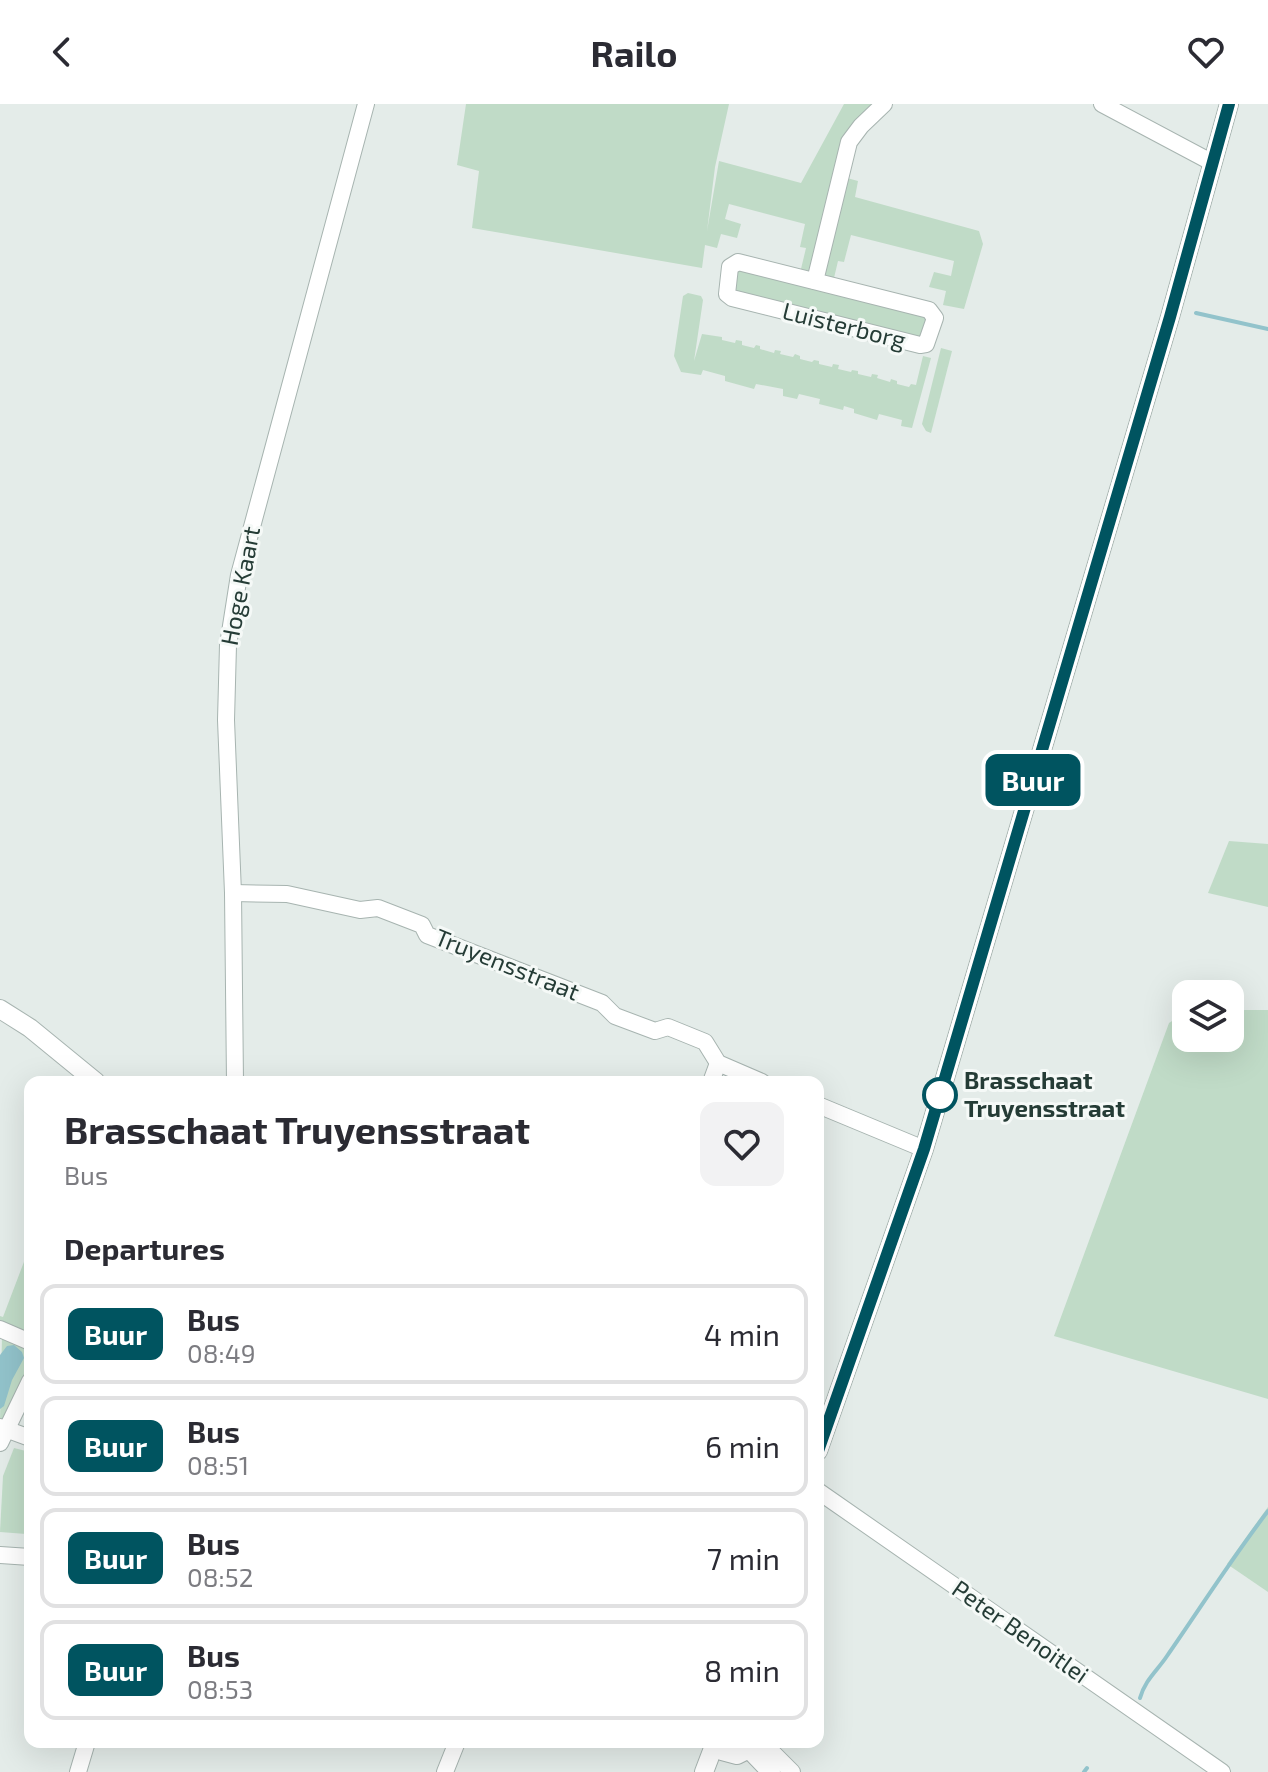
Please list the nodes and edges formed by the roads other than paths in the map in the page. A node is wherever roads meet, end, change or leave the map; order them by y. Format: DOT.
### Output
graph roads {
  1 [pos="366,104"];
  2 [pos="884,104"];
  3 [pos="1102,104"];
  4 [pos="1229,104"];
  5 [pos="1213,163"];
  6 [pos="815,281"];
  7 [pos="233,893"];
  8 [pos="0,1009"];
  9 [pos="718,1063"];
  10 [pos="89,1076"];
  11 [pos="235,1076"];
  12 [pos="713,1076"];
  13 [pos="748,1076"];
  14 [pos="824,1107"];
  15 [pos="924,1149"];
  16 [pos="0,1329"];
  17 [pos="24,1339"];
  18 [pos="24,1392"];
  19 [pos="2,1434"];
  20 [pos="824,1434"];
  21 [pos="24,1437"];
  22 [pos="824,1495"];
  23 [pos="0,1555"];
  24 [pos="24,1557"];
  25 [pos="85,1748"];
  26 [pos="455,1748"];
  27 [pos="735,1748"];
  28 [pos="736,1748"];
  29 [pos="741,1748"];
  30 [pos="742,1748"];
  31 [pos="78,1772"];
  32 [pos="445,1772"];
  33 [pos="704,1772"];
  34 [pos="717,1772"];
  35 [pos="771,1772"];
  36 [pos="792,1772"];
  37 [pos="1222,1772"];
  1 -- 7 [label="street, Hoge Kaart"];
  2 -- 6 [label="street, Luisterborg"];
  3 -- 5 [label="street"];
  4 -- 5 [label="street"];
  5 -- 15 [label="street"];
  6 -- 6 [label="street, Luisterborg"];
  7 -- 9 [label="street, Truyensstraat"];
  7 -- 11 [label="street, Hoge Kaart"];
  8 -- 10 [label="street"];
  9 -- 12 [label="street"];
  9 -- 13 [label="street, Truyensstraat"];
  14 -- 15 [label="street"];
  15 -- 20 [label="street"];
  16 -- 17 [label="street"];
  18 -- 19 [label="street"];
  19 -- 21 [label="street"];
  22 -- 37 [label="street, Peter Benoitlei"];
  23 -- 24 [label="street"];
  25 -- 31 [label="street"];
  26 -- 32 [label="street"];
  27 -- 33 [label="street"];
  28 -- 34 [label="street"];
  29 -- 35 [label="street"];
  30 -- 36 [label="street"];
}
